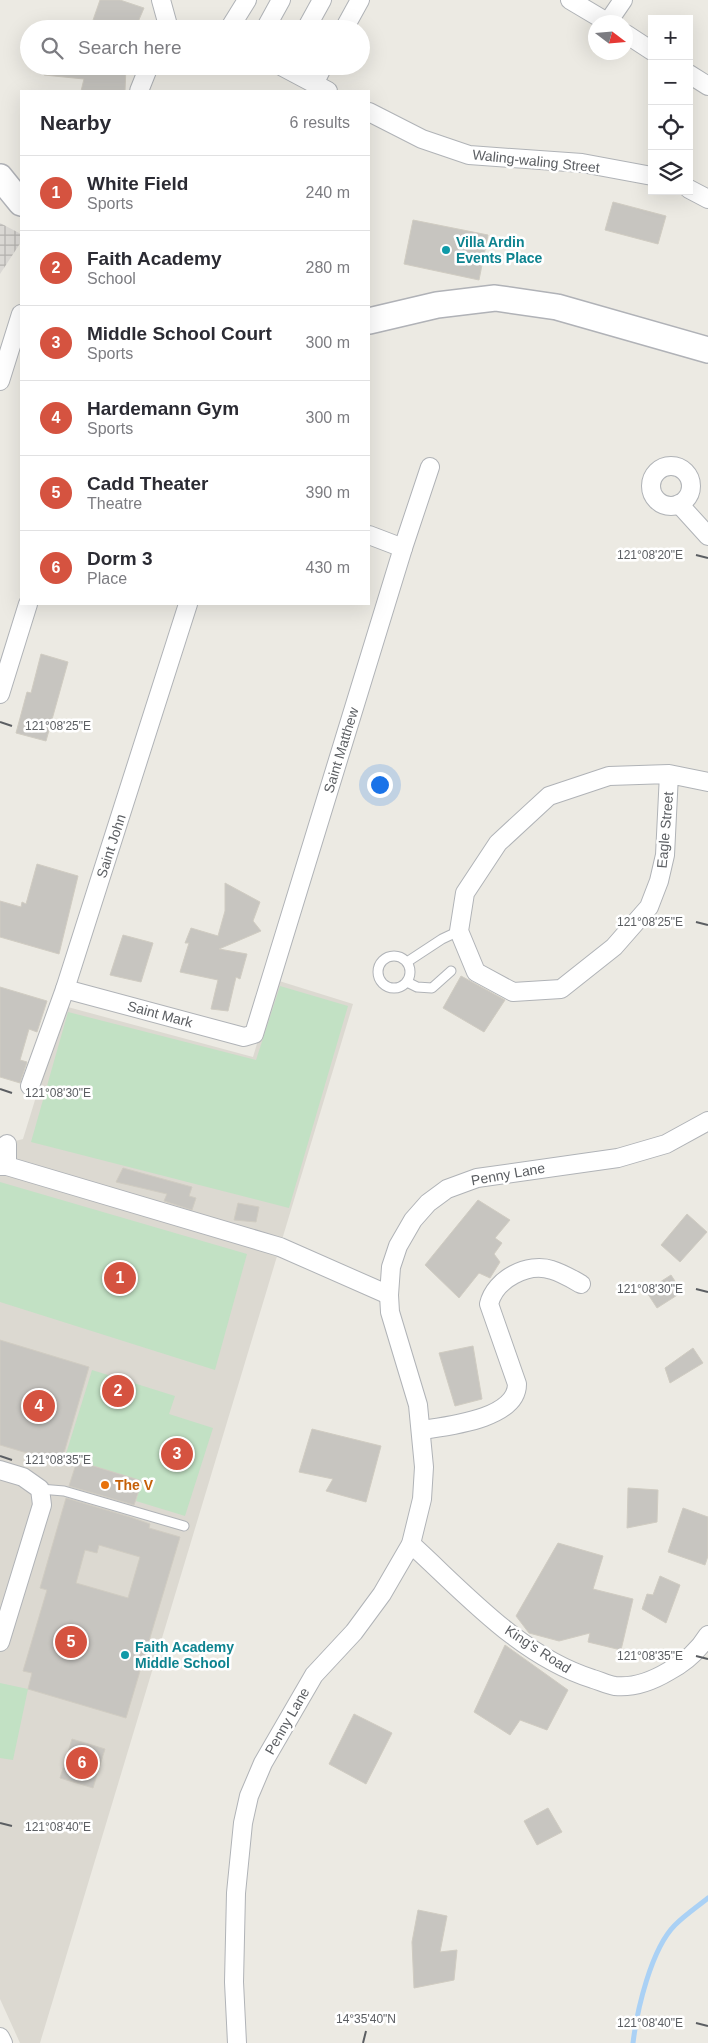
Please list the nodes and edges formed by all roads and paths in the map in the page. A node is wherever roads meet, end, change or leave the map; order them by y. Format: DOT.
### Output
graph roads {
  1 [pos="161,0"];
  2 [pos="247,0"];
  3 [pos="281,0"];
  4 [pos="322,0"];
  5 [pos="360,0"];
  6 [pos="570,0"];
  7 [pos="623,0"];
  8 [pos="595,15"];
  9 [pos="612,15"];
  10 [pos="167,20"];
  11 [pos="235,20"];
  12 [pos="270,20"];
  13 [pos="311,20"];
  14 [pos="349,20"];
  15 [pos="633,39"];
  16 [pos="648,48"];
  17 [pos="145,75"];
  18 [pos="298,75"];
  19 [pos="693,77"];
  20 [pos="708,86"];
  21 [pos="321,87"];
  22 [pos="139,90"];
  23 [pos="370,112"];
  24 [pos="648,175"];
  25 [pos="0,177"];
  26 [pos="693,191"];
  27 [pos="708,199"];
  28 [pos="20,202"];
  29 [pos="20,316"];
  30 [pos="370,321"];
  31 [pos="8,336"];
  32 [pos="708,350"];
  33 [pos="0,381"];
  34 [pos="430,467"];
  35 [pos="679,504"];
  36 [pos="370,535"];
  37 [pos="708,536"];
  38 [pos="403,548"];
  39 [pos="28,605"];
  40 [pos="188,605"];
  41 [pos="0,694"];
  42 [pos="669,774"];
  43 [pos="708,782"];
  44 [pos="460,932"];
  45 [pos="407,962"];
  46 [pos="451,971"];
  47 [pos="407,982"];
  48 [pos="66,989"];
  49 [pos="254,1034"];
  50 [pos="30,1086"];
  51 [pos="708,1121"];
  52 [pos="6,1144"];
  53 [pos="4,1166"];
  54 [pos="581,1284"];
  55 [pos="389,1295"];
  56 [pos="422,1430"];
  57 [pos="0,1470"];
  58 [pos="40,1489"];
  59 [pos="184,1526"];
  60 [pos="411,1544"];
  61 [pos="708,1635"];
  62 [pos="0,1642"];
  63 [pos="0,2037"];
  64 [pos="3,2043"];
  65 [pos="237,2043"];
  1 -- 10 [label="street"];
  2 -- 11 [label="street"];
  3 -- 12 [label="street"];
  4 -- 13 [label="street"];
  5 -- 14 [label="street"];
  6 -- 8 [label="street"];
  7 -- 9 [label="street"];
  15 -- 16 [label="street"];
  17 -- 22 [label="street"];
  18 -- 21 [label="street"];
  19 -- 20 [label="street"];
  23 -- 24 [label="street, Waling-waling Street"];
  25 -- 28 [label="street"];
  26 -- 27 [label="street"];
  29 -- 31 [label="street"];
  30 -- 32 [label="street"];
  31 -- 33 [label="street"];
  34 -- 38 [label="street, Saint Matthew"];
  35 -- 37 [label="street"];
  36 -- 38 [label="street"];
  38 -- 49 [label="street, Saint Matthew"];
  39 -- 41 [label="street"];
  40 -- 48 [label="street, Saint John"];
  42 -- 43 [label="street, Eagle Street"];
  42 -- 44 [label="street, Eagle Street"];
  42 -- 44 [label="street, Eagle Street"];
  44 -- 45 [label="lane"];
  45 -- 47 [label="lane"];
  45 -- 47 [label="lane"];
  46 -- 47 [label="lane"];
  48 -- 49 [label="street, Saint Mark"];
  48 -- 50 [label="street, Saint John"];
  51 -- 55 [label="street, Penny Lane"];
  52 -- 53 [label="street"];
  53 -- 55 [label="street"];
  54 -- 56 [label="street"];
  55 -- 56 [label="street, Penny Lane"];
  56 -- 60 [label="street, Penny Lane"];
  57 -- 58 [label="street"];
  58 -- 59 [label="lane"];
  58 -- 62 [label="street"];
  60 -- 61 [label="street, King's Road"];
  60 -- 65 [label="street, Penny Lane"];
  63 -- 64 [label="street"];
}
